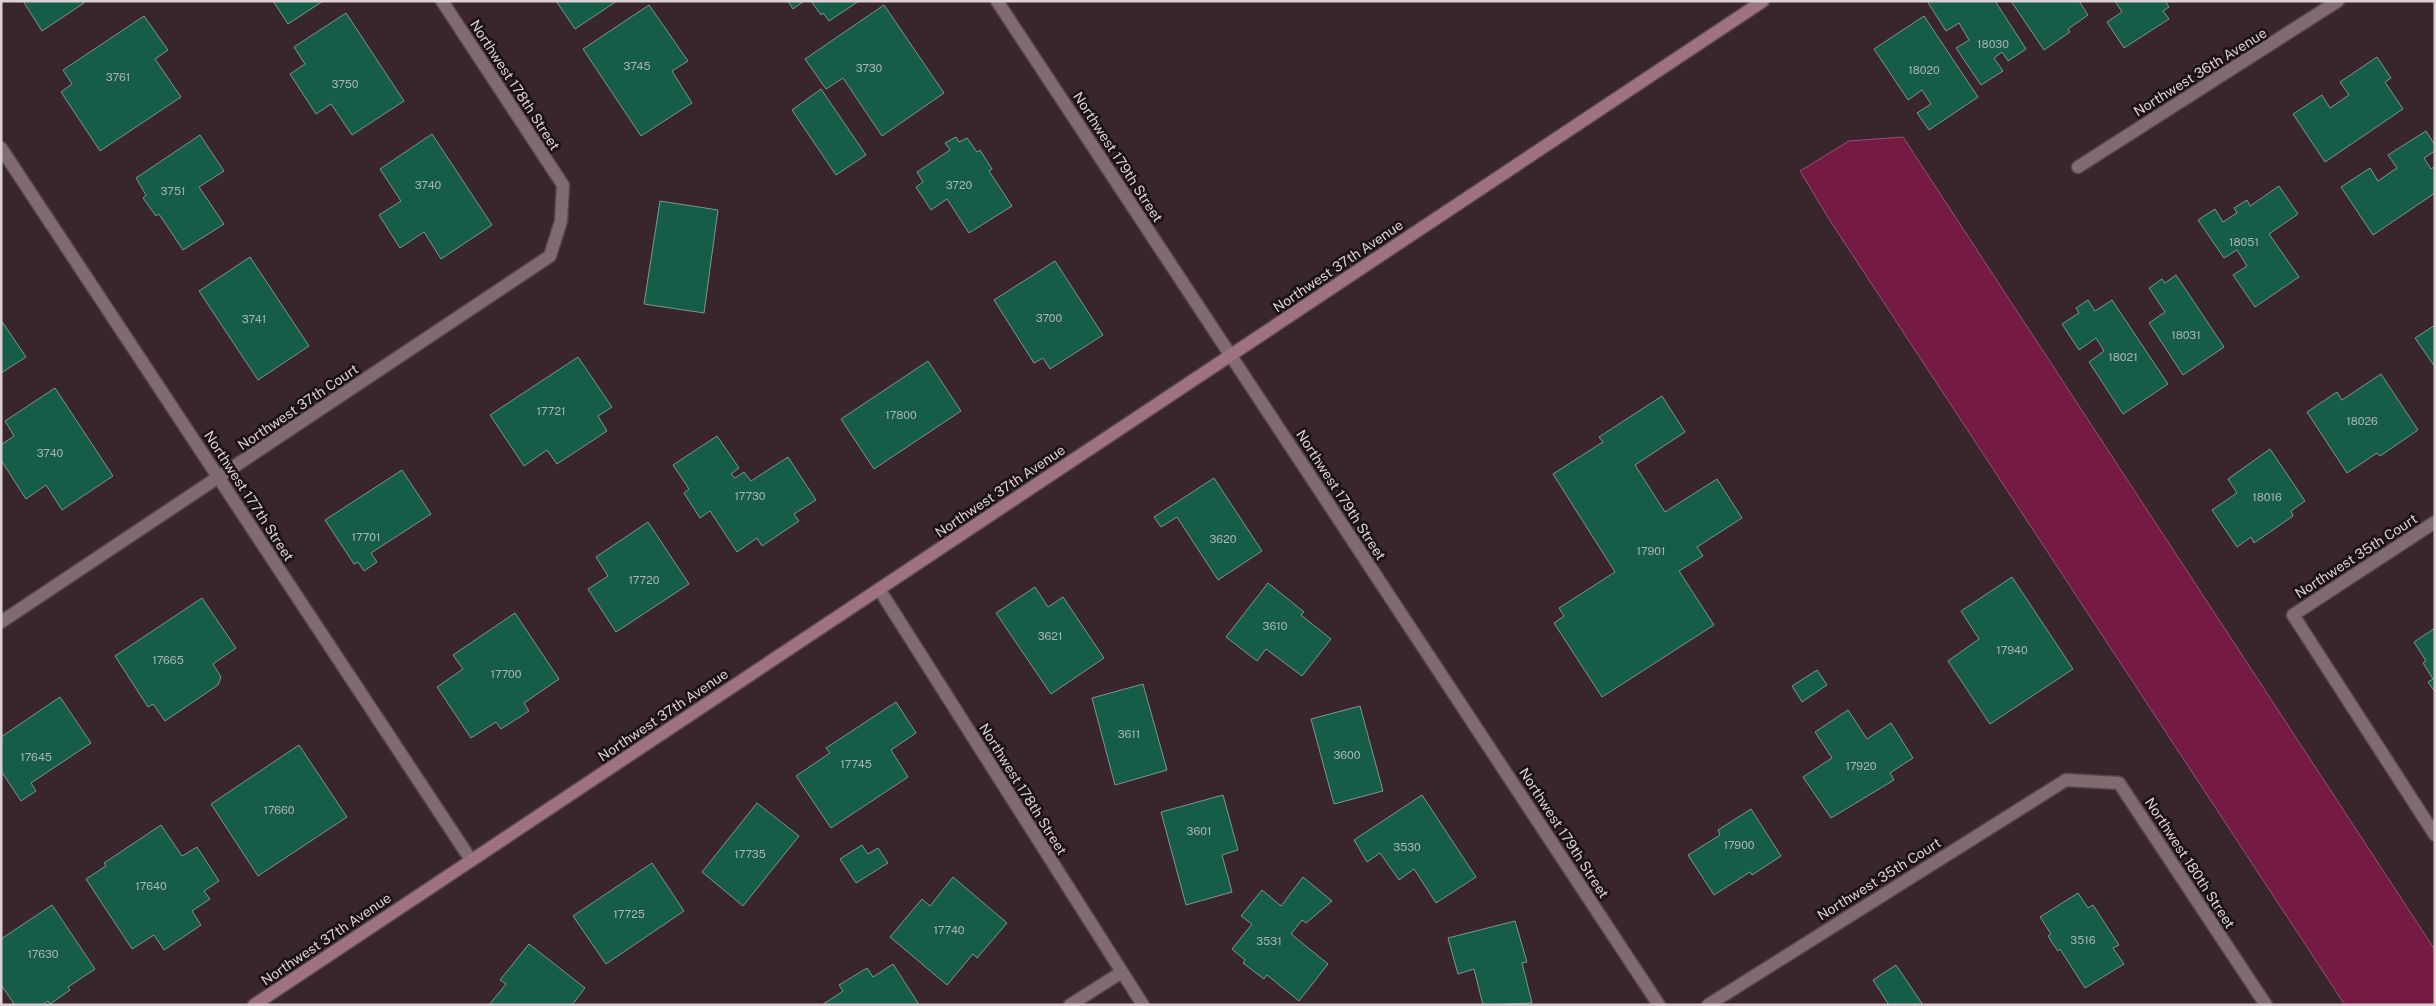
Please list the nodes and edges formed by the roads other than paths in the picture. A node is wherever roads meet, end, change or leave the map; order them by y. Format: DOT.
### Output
graph roads {
  1 [pos="442,1"];
  2 [pos="998,1"];
  3 [pos="1763,1"];
  4 [pos="2338,1"];
  5 [pos="1,148"];
  6 [pos="2078,167"];
  7 [pos="563,186"];
  8 [pos="1231,355"];
  9 [pos="219,478"];
  10 [pos="2435,522"];
  11 [pos="879,589"];
  12 [pos="1,622"];
  13 [pos="2066,780"];
  14 [pos="2435,834"];
  15 [pos="471,860"];
  16 [pos="1122,972"];
  17 [pos="254,1005"];
  18 [pos="1070,1005"];
  19 [pos="1143,1005"];
  20 [pos="1659,1005"];
  21 [pos="1708,1005"];
  22 [pos="2266,1005"];
  1 -- 7 [label="street, Northwest 178th Street"];
  2 -- 8 [label="street, Northwest 179th Street"];
  3 -- 8 [label="main road, Northwest 37th Avenue"];
  4 -- 6 [label="street, Northwest 36th Avenue"];
  5 -- 9 [label="street, Northwest 177th Street"];
  7 -- 9 [label="street, Northwest 37th Court"];
  8 -- 11 [label="main road, Northwest 37th Avenue"];
  8 -- 20 [label="street, Northwest 179th Street"];
  9 -- 12 [label="street, Northwest 37th Court"];
  9 -- 15 [label="street, Northwest 177th Street"];
  10 -- 14 [label="street, Northwest 35th Court"];
  11 -- 15 [label="main road, Northwest 37th Avenue"];
  11 -- 16 [label="street, Northwest 178th Street"];
  13 -- 21 [label="street, Northwest 35th Court"];
  13 -- 22 [label="street, Northwest 180th Street"];
  15 -- 17 [label="main road, Northwest 37th Avenue"];
  16 -- 18 [label="street"];
  16 -- 19 [label="street, Northwest 178th Street"];
}
